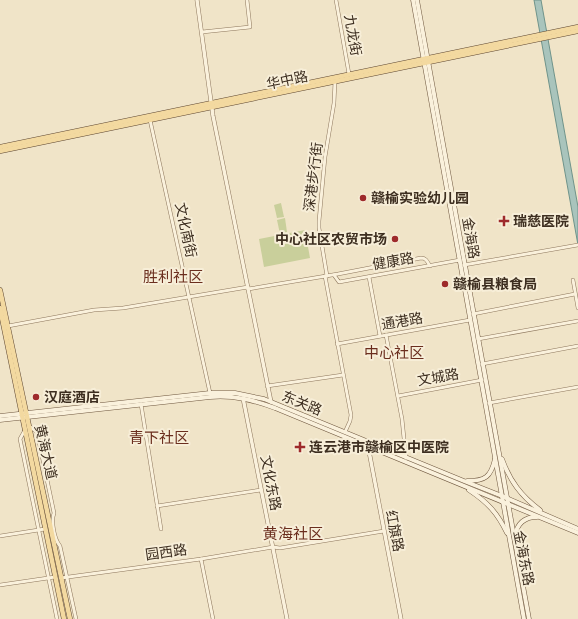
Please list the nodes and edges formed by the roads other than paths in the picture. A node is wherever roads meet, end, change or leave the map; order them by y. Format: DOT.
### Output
graph roads {
  1 [pos="197,0"];
  2 [pos="247,0"];
  3 [pos="336,0"];
  4 [pos="413,0"];
  5 [pos="417,0"];
  6 [pos="578,27"];
  7 [pos="578,30"];
  8 [pos="202,32"];
  9 [pos="426,60"];
  10 [pos="349,74"];
  11 [pos="335,81"];
  12 [pos="212,105"];
  13 [pos="150,120"];
  14 [pos="0,147"];
  15 [pos="0,151"];
  16 [pos="578,245"];
  17 [pos="460,260"];
  18 [pos="464,265"];
  19 [pos="430,266"];
  20 [pos="334,275"];
  21 [pos="326,276"];
  22 [pos="369,277"];
  23 [pos="572,280"];
  24 [pos="248,288"];
  25 [pos="0,290"];
  26 [pos="575,294"];
  27 [pos="189,297"];
  28 [pos="0,308"];
  29 [pos="578,308"];
  30 [pos="473,314"];
  31 [pos="470,320"];
  32 [pos="578,321"];
  33 [pos="8,326"];
  34 [pos="386,335"];
  35 [pos="380,336"];
  36 [pos="478,339"];
  37 [pos="337,344"];
  38 [pos="578,346"];
  39 [pos="482,364"];
  40 [pos="343,375"];
  41 [pos="482,380"];
  42 [pos="267,386"];
  43 [pos="578,387"];
  44 [pos="210,393"];
  45 [pos="398,396"];
  46 [pos="243,398"];
  47 [pos="271,402"];
  48 [pos="489,403"];
  49 [pos="141,404"];
  50 [pos="25,415"];
  51 [pos="0,416"];
  52 [pos="0,420"];
  53 [pos="27,427"];
  54 [pos="345,432"];
  55 [pos="368,446"];
  56 [pos="497,448"];
  57 [pos="495,457"];
  58 [pos="406,458"];
  59 [pos="463,483"];
  60 [pos="261,490"];
  61 [pos="504,496"];
  62 [pos="502,501"];
  63 [pos="508,503"];
  64 [pos="157,506"];
  65 [pos="545,514"];
  66 [pos="540,517"];
  67 [pos="161,528"];
  68 [pos="45,529"];
  69 [pos="578,529"];
  70 [pos="39,530"];
  71 [pos="384,531"];
  72 [pos="578,533"];
  73 [pos="0,536"];
  74 [pos="512,540"];
  75 [pos="273,547"];
  76 [pos="201,559"];
  77 [pos="55,577"];
  78 [pos="67,577"];
  79 [pos="49,578"];
  80 [pos="61,578"];
  81 [pos="0,585"];
  82 [pos="57,619"];
  83 [pos="64,619"];
  84 [pos="70,619"];
  85 [pos="76,619"];
  86 [pos="213,619"];
  87 [pos="287,619"];
  88 [pos="401,619"];
  89 [pos="524,619"];
  90 [pos="529,619"];
  1 -- 8 [label="street"];
  2 -- 8 [label="street"];
  3 -- 10 [label="street, 九龙街"];
  4 -- 9 [label="main road, 金海路"];
  5 -- 9 [label="main road, 金海路"];
  6 -- 9 [label="main road, 华中路"];
  7 -- 9 [label="main road, 华中路"];
  8 -- 12 [label="street"];
  9 -- 10 [label="main road, 华中路"];
  9 -- 11 [label="main road, 华中路"];
  9 -- 17 [label="main road, 金海路"];
  9 -- 18 [label="main road, 金海路"];
  10 -- 12 [label="main road, 华中路"];
  11 -- 12 [label="main road, 华中路"];
  11 -- 21 [label="street, 深港步行街"];
  12 -- 13 [label="main road, 华中路"];
  12 -- 14 [label="main road, 华中路"];
  12 -- 24 [label="street"];
  13 -- 15 [label="main road, 华中路"];
  13 -- 27 [label="street, 文化南街"];
  16 -- 18 [label="street"];
  17 -- 19 [label="street, 健康路"];
  17 -- 31 [label="main road, 金海路"];
  18 -- 30 [label="main road, 金海路"];
  19 -- 20 [label="street"];
  19 -- 22 [label="street, 健康路"];
  20 -- 21 [label="street"];
  20 -- 22 [label="street, 健康路"];
  21 -- 24 [label="street"];
  21 -- 37 [label="street, 深港步行街"];
  22 -- 35 [label="street"];
  23 -- 26 [label="street"];
  24 -- 27 [label="street"];
  24 -- 42 [label="street"];
  25 -- 33 [label="main road, 黄海大道"];
  26 -- 29 [label="street"];
  26 -- 30 [label="street"];
  27 -- 33 [label="street"];
  27 -- 44 [label="street, 文化南街"];
  28 -- 50 [label="main road, 黄海大道"];
  30 -- 36 [label="main road, 金海路"];
  31 -- 34 [label="street, 通港路"];
  31 -- 41 [label="main road, 金海路"];
  32 -- 36 [label="street"];
  33 -- 50 [label="main road, 黄海大道"];
  34 -- 35 [label="street, 通港路"];
  34 -- 45 [label="street"];
  35 -- 37 [label="street, 通港路"];
  36 -- 39 [label="main road, 金海路"];
  37 -- 40 [label="street, 深港步行街"];
  38 -- 39 [label="street"];
  39 -- 48 [label="main road, 金海路"];
  40 -- 42 [label="street"];
  40 -- 54 [label="street, 深港步行街"];
  41 -- 45 [label="street, 文城路"];
  41 -- 57 [label="main road, 金海路"];
  42 -- 47 [label="street"];
  43 -- 48 [label="street"];
  44 -- 47 [label="main road, 东关路"];
  44 -- 50 [label="main road, 东关路"];
  45 -- 58 [label="street"];
  46 -- 49 [label="main road, 东关路"];
  46 -- 55 [label="main road, 东关路"];
  46 -- 60 [label="street, 文化东路"];
  47 -- 54 [label="main road, 东关路"];
  48 -- 56 [label="main road, 金海路"];
  49 -- 50 [label="main road, 东关路"];
  49 -- 64 [label="street"];
  50 -- 51 [label="main road, 东关路"];
  50 -- 52 [label="main road, 东关路"];
  50 -- 53 [label="main road, 黄海大道"];
  53 -- 68 [label="main road, 黄海大道"];
  53 -- 70 [label="street"];
  53 -- 78 [label="street"];
  53 -- 80 [label="main road, 黄海大道"];
  54 -- 58 [label="main road, 东关路"];
  55 -- 59 [label="main road, 东关路"];
  55 -- 71 [label="street, 红旗路"];
  56 -- 61 [label="main road, 金海路"];
  56 -- 65 [label="main road"];
  57 -- 59 [label="main road"];
  57 -- 61 [label="main road, 金海路"];
  58 -- 59 [label="main road, 东关路"];
  59 -- 61 [label="main road, 东关路"];
  59 -- 62 [label="main road, 东关路"];
  59 -- 74 [label="main road"];
  60 -- 64 [label="street"];
  60 -- 75 [label="street, 文化东路"];
  61 -- 62 [label="main road, 金海路"];
  61 -- 63 [label="main road, 金海路"];
  61 -- 65 [label="main road, 东关路"];
  62 -- 63 [label="main road, 东关路"];
  62 -- 74 [label="main road, 金海东路"];
  63 -- 66 [label="main road, 东关路"];
  63 -- 74 [label="main road, 金海东路"];
  64 -- 67 [label="street"];
  65 -- 69 [label="main road, 东关路"];
  66 -- 72 [label="main road, 东关路"];
  66 -- 74 [label="main road"];
  68 -- 70 [label="street"];
  68 -- 77 [label="main road, 黄海大道"];
  70 -- 73 [label="street"];
  70 -- 79 [label="street"];
  71 -- 75 [label="street, 园西路"];
  71 -- 88 [label="street, 红旗路"];
  74 -- 89 [label="main road, 金海东路"];
  74 -- 90 [label="main road, 金海东路"];
  75 -- 76 [label="street, 园西路"];
  75 -- 87 [label="street, 文化东路"];
  76 -- 78 [label="street, 园西路"];
  76 -- 86 [label="street"];
  77 -- 79 [label="street"];
  77 -- 83 [label="main road, 黄海大道"];
  78 -- 80 [label="street, 园西路"];
  78 -- 85 [label="street"];
  79 -- 81 [label="street"];
  79 -- 82 [label="street"];
  80 -- 84 [label="main road, 黄海大道"];
}
